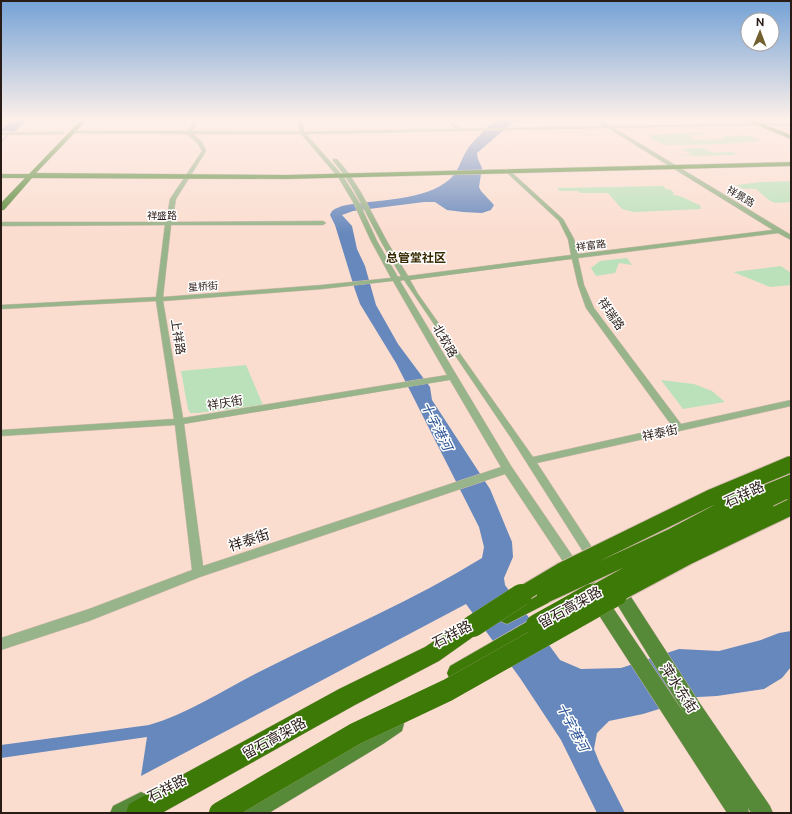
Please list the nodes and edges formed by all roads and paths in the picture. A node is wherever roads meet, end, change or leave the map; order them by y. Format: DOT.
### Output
graph roads {
  1 [pos="43,158"];
  2 [pos="200,158"];
  3 [pos="326,158"];
  4 [pos="332,158"];
  5 [pos="660,158"];
  6 [pos="791,164"];
  7 [pos="676,168"];
  8 [pos="791,168"];
  9 [pos="510,173"];
  10 [pos="1,176"];
  11 [pos="22,177"];
  12 [pos="345,177"];
  13 [pos="186,179"];
  14 [pos="1,180"];
  15 [pos="1,208"];
  16 [pos="323,223"];
  17 [pos="1,224"];
  18 [pos="169,224"];
  19 [pos="779,231"];
  20 [pos="791,238"];
  21 [pos="576,257"];
  22 [pos="406,278"];
  23 [pos="396,279"];
  24 [pos="159,299"];
  25 [pos="1,308"];
  26 [pos="451,377"];
  27 [pos="791,403"];
  28 [pos="179,422"];
  29 [pos="679,429"];
  30 [pos="1,433"];
  31 [pos="530,461"];
  32 [pos="791,464"];
  33 [pos="507,469"];
  34 [pos="791,473"];
  35 [pos="773,480"];
  36 [pos="791,480"];
  37 [pos="791,492"];
  38 [pos="791,498"];
  39 [pos="771,503"];
  40 [pos="596,563"];
  41 [pos="576,572"];
  42 [pos="198,573"];
  43 [pos="616,588"];
  44 [pos="597,598"];
  45 [pos="1,644"];
  46 [pos="432,654"];
  47 [pos="684,714"];
  48 [pos="256,811"];
  49 [pos="120,813"];
  50 [pos="138,813"];
  51 [pos="220,813"];
  52 [pos="739,813"];
  53 [pos="763,813"];
  1 -- 11 [label="main road"];
  2 -- 13 [label="street, 上祥路"];
  3 -- 12 [label="street, 北软路"];
  4 -- 12 [label="street, 北软路"];
  5 -- 7 [label="street, 祥景路"];
  6 -- 7 [label="main road"];
  7 -- 8 [label="main road"];
  7 -- 9 [label="main road"];
  7 -- 19 [label="street, 祥景路"];
  9 -- 12 [label="main road"];
  9 -- 21 [label="street, 祥瑞路"];
  10 -- 11 [label="main road"];
  11 -- 13 [label="main road"];
  11 -- 14 [label="main road"];
  11 -- 15 [label="main road"];
  12 -- 13 [label="main road"];
  12 -- 22 [label="street, 北软路"];
  12 -- 23 [label="street, 北软路"];
  13 -- 18 [label="street, 上祥路"];
  16 -- 18 [label="street, 祥盛路"];
  17 -- 18 [label="street, 祥盛路"];
  18 -- 24 [label="street, 上祥路"];
  19 -- 20 [label="street, 祥景路"];
  19 -- 21 [label="street, 祥富路"];
  21 -- 22 [label="street, 祥富路"];
  21 -- 29 [label="street, 祥瑞路"];
  22 -- 23 [label="street, 星桥街"];
  22 -- 31 [label="street, 北软路"];
  23 -- 24 [label="street, 星桥街"];
  23 -- 26 [label="street, 北软路"];
  24 -- 25 [label="street, 星桥街"];
  24 -- 28 [label="street, 上祥路"];
  26 -- 28 [label="street, 祥庆街"];
  26 -- 33 [label="street, 北软路"];
  27 -- 29 [label="street, 祥泰街"];
  28 -- 30 [label="street, 祥庆街"];
  28 -- 42 [label="street, 上祥路"];
  29 -- 31 [label="street, 祥泰街"];
  31 -- 40 [label="street, 北软路"];
  32 -- 46 [label="highway, 留石高架路, bridge"];
  33 -- 41 [label="street, 北软路"];
  33 -- 42 [label="street, 祥泰街"];
  34 -- 35 [label="highway"];
  35 -- 40 [label="main road, 石祥路"];
  36 -- 39 [label="highway, 留石高架路"];
  37 -- 39 [label="highway, 留石高架路"];
  38 -- 39 [label="highway"];
  39 -- 43 [label="main road, 石祥路"];
  39 -- 46 [label="highway, 留石高架路, bridge"];
  39 -- 51 [label="highway, 留石高架路, bridge"];
  40 -- 41 [label="main road, 石祥路"];
  40 -- 43 [label="main road, 萍水东街"];
  41 -- 44 [label="main road, 萍水东街"];
  41 -- 49 [label="main road, 石祥路, bridge"];
  42 -- 45 [label="street, 祥泰街"];
  43 -- 44 [label="main road, 石祥路"];
  43 -- 47 [label="main road, 萍水东街"];
  44 -- 47 [label="main road, 萍水东街"];
  44 -- 48 [label="main road, 石祥路"];
  46 -- 50 [label="highway, 留石高架路"];
  47 -- 52 [label="main road, 萍水东街"];
  47 -- 53 [label="main road, 萍水东街"];
}
